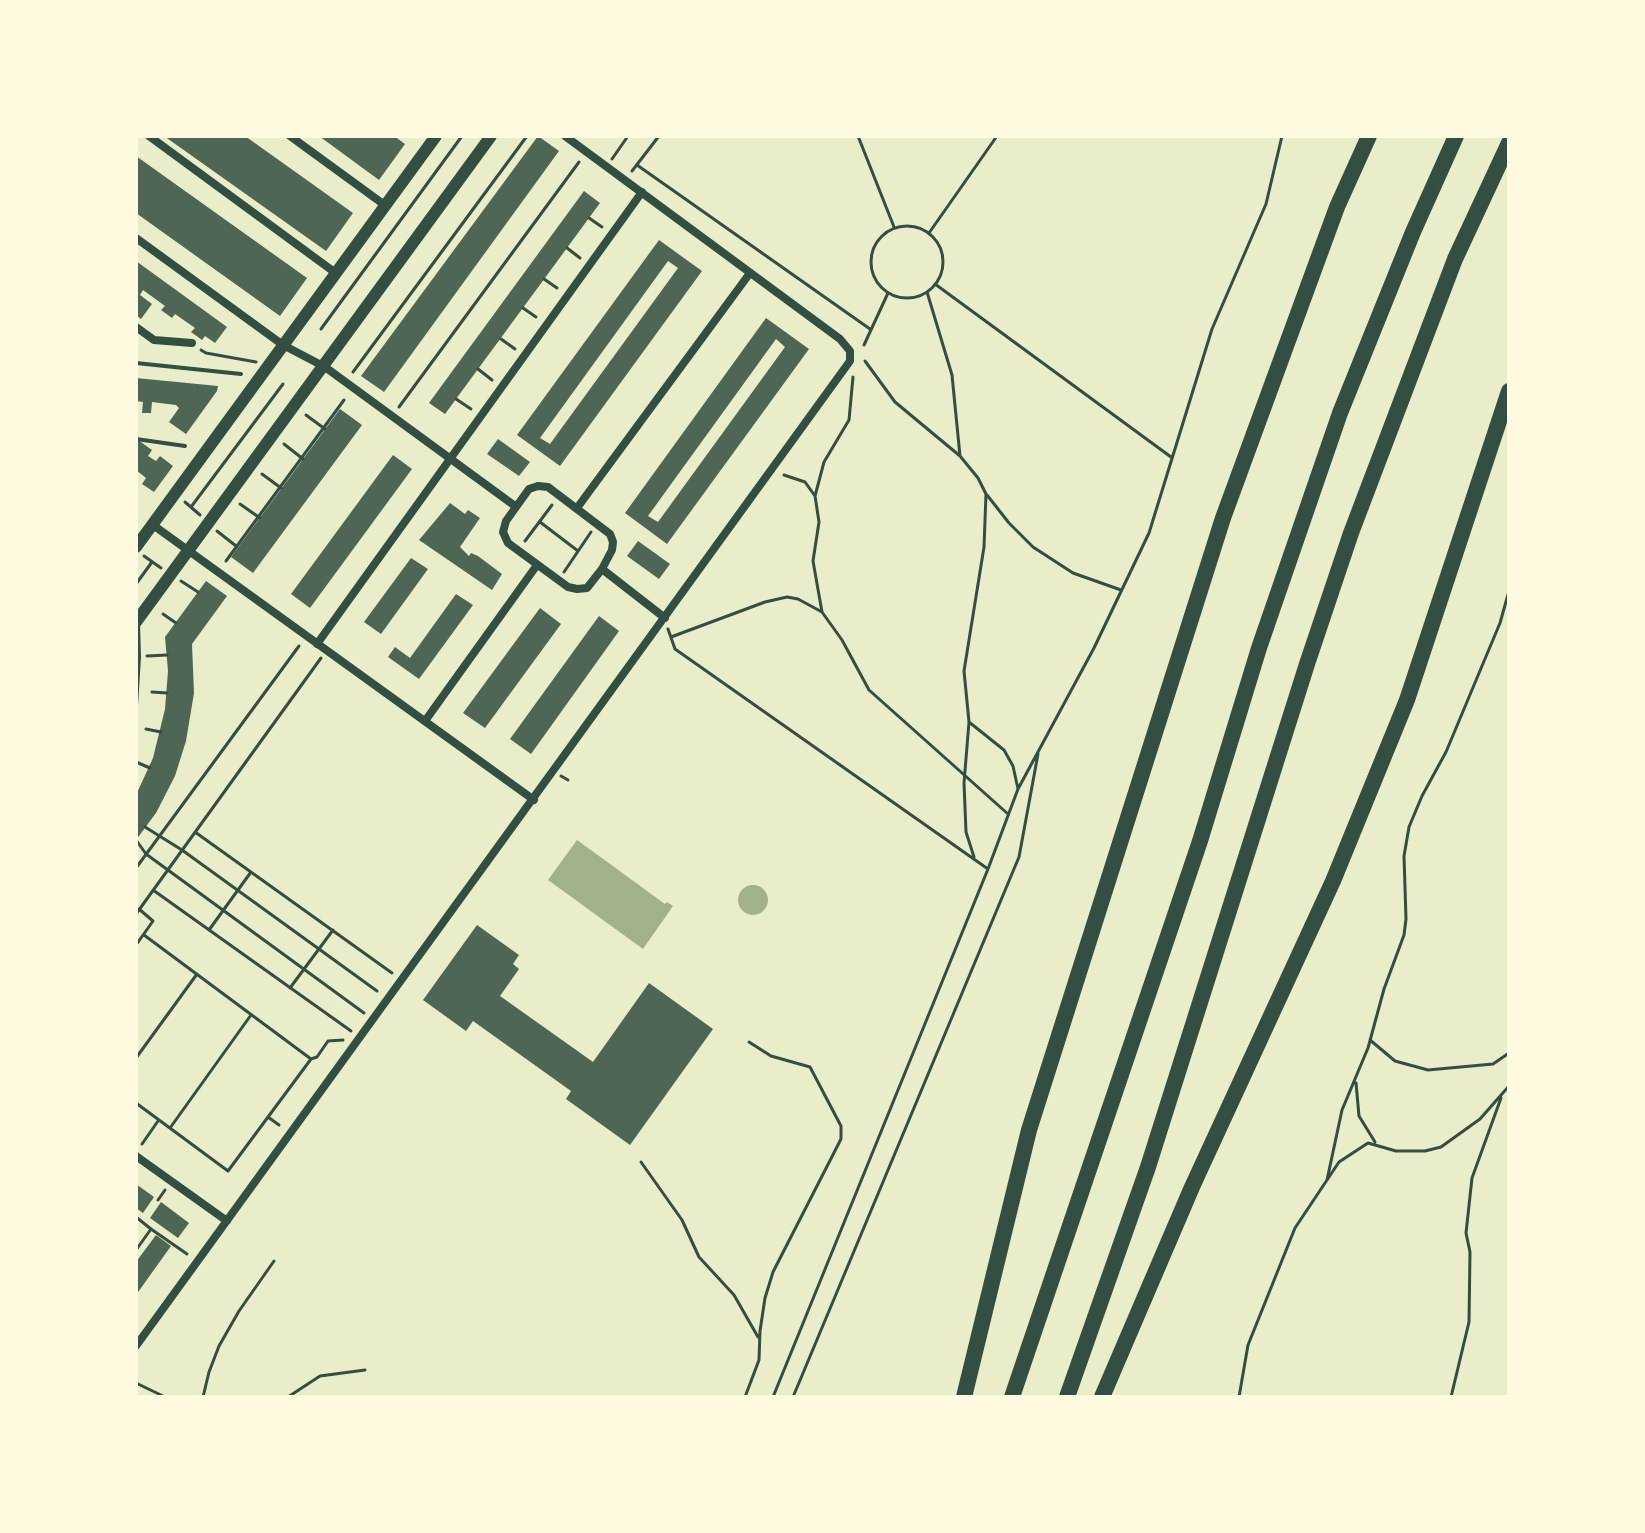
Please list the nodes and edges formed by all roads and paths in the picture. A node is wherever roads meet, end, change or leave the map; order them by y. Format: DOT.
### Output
graph roads {
  1 [pos="149,136"];
  2 [pos="290,136"];
  3 [pos="436,136"];
  4 [pos="462,136"];
  5 [pos="491,136"];
  6 [pos="527,136"];
  7 [pos="565,136"];
  8 [pos="628,136"];
  9 [pos="659,136"];
  10 [pos="858,136"];
  11 [pos="997,136"];
  12 [pos="1282,136"];
  13 [pos="1369,136"];
  14 [pos="1456,136"];
  15 [pos="1509,143"];
  16 [pos="610,161"];
  17 [pos="579,162"];
  18 [pos="637,165"];
  19 [pos="629,175"];
  20 [pos="642,192"];
  21 [pos="386,206"];
  22 [pos="589,218"];
  23 [pos="894,227"];
  24 [pos="603,228"];
  25 [pos="929,233"];
  26 [pos="136,238"];
  27 [pos="567,248"];
  28 [pos="581,258"];
  29 [pos="750,273"];
  30 [pos="337,274"];
  31 [pos="544,279"];
  32 [pos="935,284"];
  33 [pos="559,289"];
  34 [pos="927,292"];
  35 [pos="888,293"];
  36 [pos="523,308"];
  37 [pos="537,318"];
  38 [pos="136,327"];
  39 [pos="321,329"];
  40 [pos="870,329"];
  41 [pos="501,339"];
  42 [pos="192,343"];
  43 [pos="283,345"];
  44 [pos="864,345"];
  45 [pos="515,349"];
  46 [pos="865,361"];
  47 [pos="136,363"];
  48 [pos="268,367"];
  49 [pos="325,367"];
  50 [pos="478,369"];
  51 [pos="353,372"];
  52 [pos="241,374"];
  53 [pos="853,377"];
  54 [pos="492,380"];
  55 [pos="283,384"];
  56 [pos="1509,391"];
  57 [pos="456,399"];
  58 [pos="344,400"];
  59 [pos="399,407"];
  60 [pos="471,409"];
  61 [pos="306,415"];
  62 [pos="324,428"];
  63 [pos="136,439"];
  64 [pos="284,444"];
  65 [pos="185,446"];
  66 [pos="960,456"];
  67 [pos="302,458"];
  68 [pos="449,458"];
  69 [pos="1172,458"];
  70 [pos="261,473"];
  71 [pos="784,475"];
  72 [pos="280,488"];
  73 [pos="986,494"];
  74 [pos="559,495"];
  75 [pos="815,496"];
  76 [pos="185,502"];
  77 [pos="239,503"];
  78 [pos="515,506"];
  79 [pos="191,507"];
  80 [pos="577,508"];
  81 [pos="200,515"];
  82 [pos="259,517"];
  83 [pos="540,522"];
  84 [pos="597,524"];
  85 [pos="153,525"];
  86 [pos="217,531"];
  87 [pos="237,548"];
  88 [pos="188,550"];
  89 [pos="518,551"];
  90 [pos="578,551"];
  91 [pos="140,552"];
  92 [pos="226,561"];
  93 [pos="152,562"];
  94 [pos="537,565"];
  95 [pos="161,568"];
  96 [pos="602,569"];
  97 [pos="180,580"];
  98 [pos="559,580"];
  99 [pos="136,584"];
  100 [pos="1121,590"];
  101 [pos="1509,591"];
  102 [pos="198,592"];
  103 [pos="822,612"];
  104 [pos="1503,613"];
  105 [pos="1509,613"];
  106 [pos="163,614"];
  107 [pos="665,618"];
  108 [pos="137,621"];
  109 [pos="176,623"];
  110 [pos="671,637"];
  111 [pos="301,643"];
  112 [pos="317,644"];
  113 [pos="167,655"];
  114 [pos="139,657"];
  115 [pos="321,658"];
  116 [pos="152,692"];
  117 [pos="167,693"];
  118 [pos="136,706"];
  119 [pos="425,721"];
  120 [pos="969,722"];
  121 [pos="146,729"];
  122 [pos="161,732"];
  123 [pos="1038,751"];
  124 [pos="136,762"];
  125 [pos="150,768"];
  126 [pos="965,777"];
  127 [pos="1018,789"];
  128 [pos="534,800"];
  129 [pos="1008,814"];
  130 [pos="145,827"];
  131 [pos="195,832"];
  132 [pos="160,835"];
  133 [pos="136,840"];
  134 [pos="182,850"];
  135 [pos="146,854"];
  136 [pos="975,860"];
  137 [pos="136,868"];
  138 [pos="168,869"];
  139 [pos="988,869"];
  140 [pos="251,872"];
  141 [pos="153,890"];
  142 [pos="237,892"];
  143 [pos="223,911"];
  144 [pos="138,912"];
  145 [pos="209,930"];
  146 [pos="333,930"];
  147 [pos="144,935"];
  148 [pos="136,945"];
  149 [pos="318,949"];
  150 [pos="305,968"];
  151 [pos="392,973"];
  152 [pos="197,974"];
  153 [pos="290,988"];
  154 [pos="379,992"];
  155 [pos="364,1013"];
  156 [pos="251,1015"];
  157 [pos="1370,1040"];
  158 [pos="749,1042"];
  159 [pos="1509,1053"];
  160 [pos="136,1058"];
  161 [pos="311,1059"];
  162 [pos="1356,1079"];
  163 [pos="1509,1086"];
  164 [pos="1503,1095"];
  165 [pos="136,1103"];
  166 [pos="268,1117"];
  167 [pos="159,1120"];
  168 [pos="279,1125"];
  169 [pos="170,1128"];
  170 [pos="1376,1143"];
  171 [pos="142,1144"];
  172 [pos="136,1156"];
  173 [pos="641,1162"];
  174 [pos="1327,1180"];
  175 [pos="165,1190"];
  176 [pos="158,1200"];
  177 [pos="147,1216"];
  178 [pos="136,1217"];
  179 [pos="227,1221"];
  180 [pos="143,1222"];
  181 [pos="151,1229"];
  182 [pos="136,1250"];
  183 [pos="187,1254"];
  184 [pos="274,1261"];
  185 [pos="760,1340"];
  186 [pos="136,1346"];
  187 [pos="365,1370"];
  188 [pos="136,1383"];
  189 [pos="165,1397"];
  190 [pos="203,1397"];
  191 [pos="288,1397"];
  192 [pos="745,1397"];
  193 [pos="773,1397"];
  194 [pos="793,1397"];
  195 [pos="964,1397"];
  196 [pos="1012,1397"];
  197 [pos="1067,1397"];
  198 [pos="1102,1397"];
  199 [pos="1239,1397"];
  200 [pos="1451,1397"];
  1 -- 30 [label="street"];
  2 -- 21 [label="street"];
  3 -- 21 [label="main road"];
  4 -- 39 [label="path"];
  5 -- 49 [label="main road"];
  6 -- 51 [label="path"];
  7 -- 20 [label="street"];
  8 -- 16 [label="path"];
  9 -- 18 [label="path"];
  10 -- 23 [label="path"];
  11 -- 25 [label="path"];
  12 -- 69 [label="path"];
  13 -- 195 [label="highway"];
  14 -- 196 [label="highway"];
  15 -- 197 [label="highway"];
  17 -- 59 [label="path"];
  18 -- 19 [label="path"];
  18 -- 40 [label="path"];
  20 -- 29 [label="street"];
  20 -- 68 [label="street"];
  21 -- 30 [label="main road"];
  22 -- 24 [label="path"];
  23 -- 25 [label="path"];
  23 -- 35 [label="path"];
  25 -- 32 [label="path"];
  26 -- 43 [label="street"];
  27 -- 28 [label="path"];
  29 -- 80 [label="street"];
  29 -- 107 [label="street"];
  30 -- 43 [label="main road"];
  31 -- 33 [label="path"];
  32 -- 34 [label="path"];
  32 -- 69 [label="path"];
  34 -- 35 [label="path"];
  34 -- 66 [label="path"];
  35 -- 40 [label="path"];
  36 -- 37 [label="path"];
  38 -- 42 [label="street"];
  40 -- 44 [label="path"];
  41 -- 45 [label="path"];
  42 -- 48 [label="path"];
  43 -- 48 [label="main road"];
  43 -- 49 [label="street"];
  46 -- 66 [label="path"];
  47 -- 52 [label="lane"];
  48 -- 85 [label="main road"];
  49 -- 68 [label="street"];
  49 -- 88 [label="main road"];
  50 -- 54 [label="path"];
  53 -- 75 [label="path"];
  55 -- 79 [label="path"];
  56 -- 198 [label="highway"];
  57 -- 60 [label="path"];
  58 -- 62 [label="path"];
  61 -- 62 [label="path"];
  62 -- 67 [label="path"];
  63 -- 65 [label="lane"];
  64 -- 67 [label="path"];
  66 -- 73 [label="path"];
  67 -- 72 [label="path"];
  68 -- 78 [label="street"];
  68 -- 112 [label="street"];
  69 -- 100 [label="path"];
  70 -- 72 [label="path"];
  71 -- 75 [label="path"];
  72 -- 82 [label="path"];
  73 -- 100 [label="path"];
  73 -- 120 [label="path"];
  74 -- 78 [label="street"];
  74 -- 80 [label="street"];
  74 -- 83 [label="path"];
  75 -- 103 [label="path"];
  76 -- 79 [label="path"];
  77 -- 82 [label="path"];
  78 -- 89 [label="street"];
  79 -- 81 [label="path"];
  80 -- 84 [label="street"];
  82 -- 87 [label="path"];
  83 -- 89 [label="path"];
  83 -- 90 [label="path"];
  84 -- 90 [label="path"];
  84 -- 96 [label="street"];
  85 -- 88 [label="street"];
  85 -- 91 [label="main road"];
  86 -- 87 [label="path"];
  87 -- 92 [label="path"];
  88 -- 108 [label="main road"];
  88 -- 112 [label="street"];
  89 -- 94 [label="street"];
  90 -- 98 [label="path"];
  91 -- 93 [label="path"];
  93 -- 95 [label="path"];
  93 -- 99 [label="path"];
  94 -- 98 [label="street"];
  94 -- 119 [label="street"];
  96 -- 98 [label="street"];
  96 -- 107 [label="street"];
  97 -- 102 [label="path"];
  100 -- 123 [label="path"];
  101 -- 104 [label="path"];
  103 -- 110 [label="path"];
  103 -- 126 [label="path"];
  104 -- 105 [label="path"];
  104 -- 157 [label="path"];
  106 -- 109 [label="path"];
  107 -- 110 [label="path"];
  107 -- 128 [label="street"];
  108 -- 114 [label="lane"];
  110 -- 136 [label="path"];
  111 -- 132 [label="path"];
  112 -- 119 [label="street"];
  113 -- 114 [label="path"];
  114 -- 118 [label="lane"];
  115 -- 131 [label="path"];
  116 -- 117 [label="path"];
  119 -- 128 [label="street"];
  120 -- 126 [label="path"];
  120 -- 127 [label="path"];
  121 -- 122 [label="path"];
  123 -- 127 [label="path"];
  123 -- 194 [label="path"];
  124 -- 125 [label="path"];
  126 -- 129 [label="path"];
  126 -- 136 [label="path"];
  127 -- 129 [label="path"];
  128 -- 179 [label="street"];
  129 -- 139 [label="path"];
  130 -- 132 [label="path"];
  131 -- 134 [label="path"];
  131 -- 140 [label="path"];
  132 -- 134 [label="path"];
  132 -- 135 [label="path"];
  133 -- 135 [label="path"];
  134 -- 138 [label="path"];
  134 -- 142 [label="path"];
  135 -- 137 [label="path"];
  135 -- 138 [label="path"];
  136 -- 139 [label="path"];
  138 -- 141 [label="path"];
  138 -- 143 [label="path"];
  139 -- 193 [label="path"];
  140 -- 142 [label="path"];
  140 -- 146 [label="path"];
  141 -- 144 [label="path"];
  141 -- 145 [label="path"];
  142 -- 143 [label="path"];
  142 -- 149 [label="path"];
  143 -- 145 [label="path"];
  143 -- 150 [label="path"];
  144 -- 147 [label="path"];
  145 -- 153 [label="path"];
  146 -- 149 [label="path"];
  146 -- 151 [label="path"];
  147 -- 148 [label="path"];
  147 -- 152 [label="path"];
  149 -- 150 [label="path"];
  149 -- 154 [label="path"];
  150 -- 153 [label="path"];
  150 -- 155 [label="path"];
  152 -- 156 [label="path"];
  152 -- 160 [label="path"];
  153 -- 161 [label="path"];
  156 -- 161 [label="path"];
  156 -- 169 [label="path"];
  157 -- 159 [label="path"];
  157 -- 162 [label="path"];
  158 -- 185 [label="path"];
  161 -- 166 [label="path"];
  162 -- 170 [label="path"];
  162 -- 174 [label="path"];
  163 -- 164 [label="path"];
  164 -- 170 [label="path"];
  164 -- 200 [label="path"];
  165 -- 167 [label="path"];
  166 -- 168 [label="path"];
  166 -- 169 [label="path"];
  167 -- 169 [label="path"];
  167 -- 171 [label="path"];
  170 -- 174 [label="path"];
  172 -- 179 [label="street"];
  173 -- 185 [label="path"];
  174 -- 199 [label="path"];
  175 -- 176 [label="path"];
  177 -- 180 [label="path"];
  178 -- 180 [label="path"];
  179 -- 186 [label="street"];
  180 -- 181 [label="path"];
  181 -- 182 [label="path"];
  181 -- 183 [label="path"];
  184 -- 190 [label="path"];
  185 -- 192 [label="path"];
  187 -- 191 [label="path"];
  188 -- 189 [label="path"];
}
